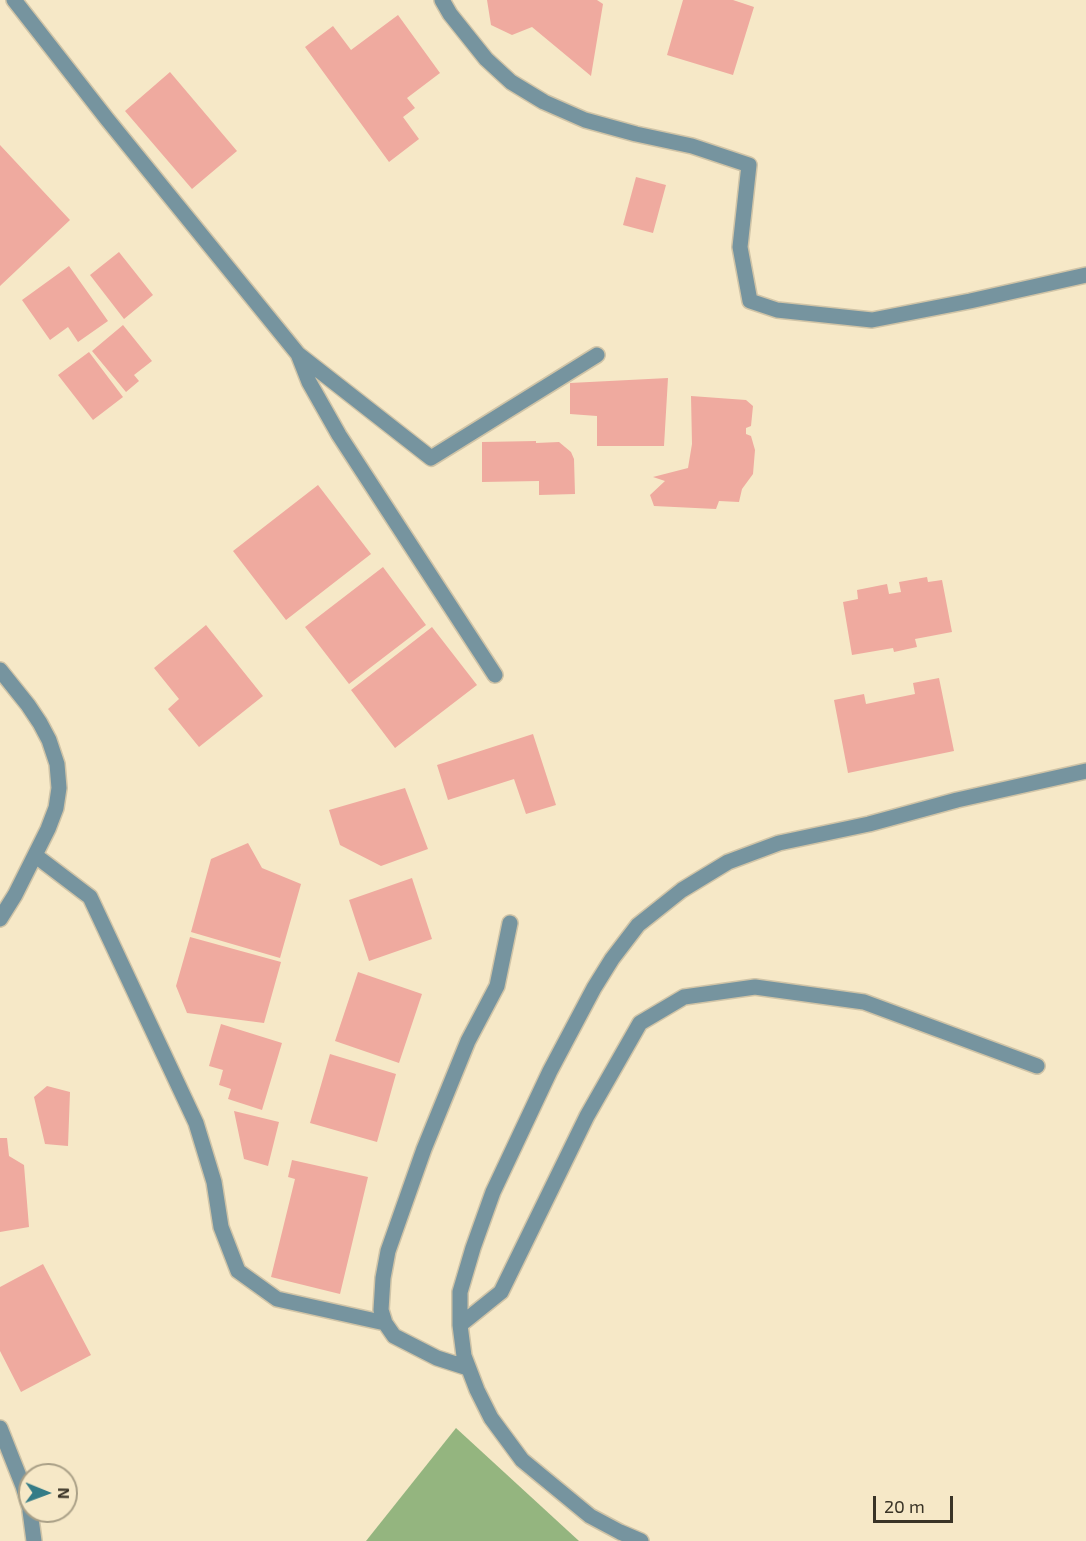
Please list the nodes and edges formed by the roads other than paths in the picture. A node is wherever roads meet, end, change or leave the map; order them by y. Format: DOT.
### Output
graph roads {
  1 [pos="14,0"];
  2 [pos="442,0"];
  3 [pos="1086,275"];
  4 [pos="298,354"];
  5 [pos="597,355"];
  6 [pos="0,670"];
  7 [pos="495,675"];
  8 [pos="1086,771"];
  9 [pos="36,856"];
  10 [pos="0,919"];
  11 [pos="510,923"];
  12 [pos="1037,1066"];
  13 [pos="385,1323"];
  14 [pos="460,1325"];
  15 [pos="468,1368"];
  16 [pos="0,1428"];
  17 [pos="18,1472"];
  18 [pos="32,1523"];
  19 [pos="34,1541"];
  20 [pos="641,1541"];
  1 -- 4 [label="street"];
  2 -- 3 [label="street"];
  4 -- 5 [label="street"];
  4 -- 7 [label="street"];
  6 -- 9 [label="street"];
  8 -- 14 [label="street"];
  9 -- 10 [label="street"];
  9 -- 13 [label="street"];
  11 -- 13 [label="street"];
  12 -- 14 [label="street"];
  13 -- 15 [label="street"];
  14 -- 15 [label="street"];
  15 -- 20 [label="street"];
  16 -- 17 [label="street"];
  18 -- 19 [label="street"];
}
